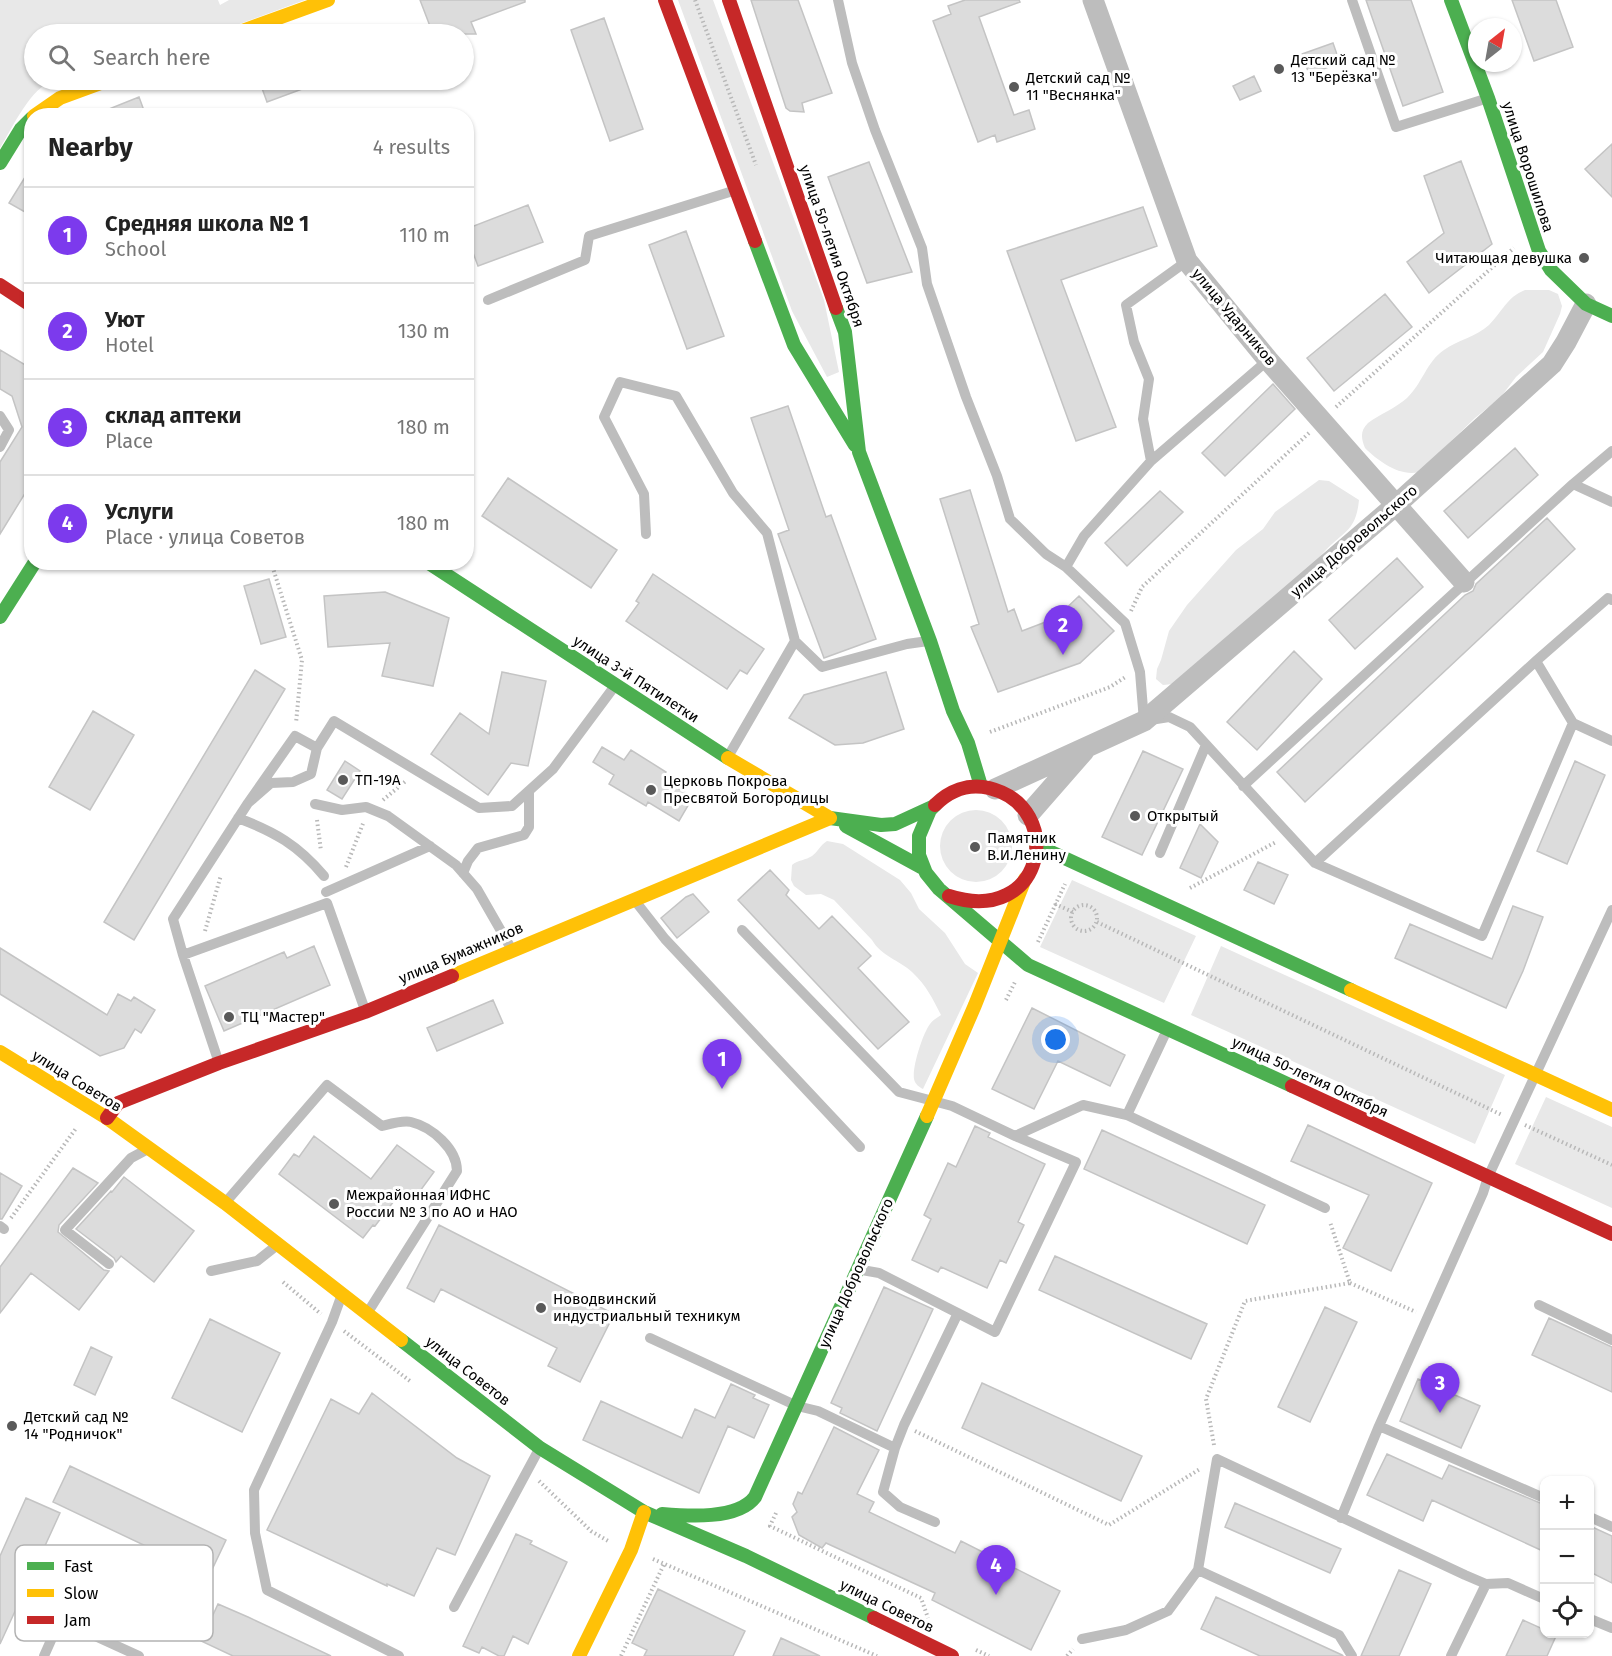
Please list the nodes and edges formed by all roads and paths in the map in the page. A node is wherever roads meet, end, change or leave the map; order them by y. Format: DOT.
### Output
graph roads {
  1 [pos="328,0"];
  2 [pos="665,0"];
  3 [pos="729,0"];
  4 [pos="838,0"];
  5 [pos="1093,0"];
  6 [pos="1352,0"];
  7 [pos="1451,0"];
  8 [pos="262,24"];
  9 [pos="78,90"];
  10 [pos="1488,98"];
  11 [pos="42,108"];
  12 [pos="24,126"];
  13 [pos="0,163"];
  14 [pos="736,190"];
  15 [pos="1532,232"];
  16 [pos="1187,261"];
  17 [pos="0,285"];
  18 [pos="488,300"];
  19 [pos="24,301"];
  20 [pos="1586,304"];
  21 [pos="1612,316"];
  22 [pos="1268,360"];
  23 [pos="0,416"];
  24 [pos="1321,421"];
  25 [pos="0,447"];
  26 [pos="1612,451"];
  27 [pos="860,452"];
  28 [pos="1151,461"];
  29 [pos="1573,484"];
  30 [pos="1612,502"];
  31 [pos="1396,505"];
  32 [pos="646,534"];
  33 [pos="1066,567"];
  34 [pos="30,570"];
  35 [pos="274,570"];
  36 [pos="439,570"];
  37 [pos="1464,582"];
  38 [pos="1612,600"];
  39 [pos="0,617"];
  40 [pos="1125,623"];
  41 [pos="795,641"];
  42 [pos="930,641"];
  43 [pos="1536,661"];
  44 [pos="1129,674"];
  45 [pos="616,686"];
  46 [pos="953,711"];
  47 [pos="1144,721"];
  48 [pos="1573,723"];
  49 [pos="295,736"];
  50 [pos="1612,741"];
  51 [pos="968,743"];
  52 [pos="1091,744"];
  53 [pos="1206,745"];
  54 [pos="317,748"];
  55 [pos="727,757"];
  56 [pos="957,757"];
  57 [pos="1243,786"];
  58 [pos="988,787"];
  59 [pos="529,791"];
  60 [pos="248,803"];
  61 [pos="315,804"];
  62 [pos="932,807"];
  63 [pos="1028,815"];
  64 [pos="238,818"];
  65 [pos="831,818"];
  66 [pos="1288,836"];
  67 [pos="1036,845"];
  68 [pos="430,846"];
  69 [pos="218,850"];
  70 [pos="1160,853"];
  71 [pos="1075,862"];
  72 [pos="1315,863"];
  73 [pos="923,868"];
  74 [pos="463,873"];
  75 [pos="324,876"];
  76 [pos="1025,879"];
  77 [pos="1187,890"];
  78 [pos="326,892"];
  79 [pos="949,896"];
  80 [pos="634,899"];
  81 [pos="1055,904"];
  82 [pos="1612,910"];
  83 [pos="1073,912"];
  84 [pos="1097,922"];
  85 [pos="742,930"];
  86 [pos="1002,941"];
  87 [pos="200,948"];
  88 [pos="512,950"];
  89 [pos="183,955"];
  90 [pos="1028,965"];
  91 [pos="1000,1010"];
  92 [pos="365,1012"];
  93 [pos="1168,1029"];
  94 [pos="0,1052"];
  95 [pos="219,1063"];
  96 [pos="1534,1074"];
  97 [pos="934,1100"];
  98 [pos="1612,1110"];
  99 [pos="1126,1115"];
  100 [pos="107,1118"];
  101 [pos="1515,1121"];
  102 [pos="78,1125"];
  103 [pos="1015,1136"];
  104 [pos="861,1147"];
  105 [pos="149,1148"];
  106 [pos="1612,1165"];
  107 [pos="1488,1177"];
  108 [pos="225,1203"];
  109 [pos="1325,1208"];
  110 [pos="2,1227"];
  111 [pos="1612,1234"];
  112 [pos="277,1245"];
  113 [pos="109,1264"];
  114 [pos="858,1269"];
  115 [pos="211,1271"];
  116 [pos="1350,1283"];
  117 [pos="342,1294"];
  118 [pos="1539,1305"];
  119 [pos="958,1313"];
  120 [pos="366,1314"];
  121 [pos="1428,1317"];
  122 [pos="650,1338"];
  123 [pos="1612,1340"];
  124 [pos="797,1406"];
  125 [pos="903,1425"];
  126 [pos="1379,1426"];
  127 [pos="540,1448"];
  128 [pos="896,1448"];
  129 [pos="1217,1459"];
  130 [pos="1540,1496"];
  131 [pos="751,1502"];
  132 [pos="779,1505"];
  133 [pos="644,1512"];
  134 [pos="1341,1518"];
  135 [pos="1594,1519"];
  136 [pos="751,1520"];
  137 [pos="935,1522"];
  138 [pos="1612,1527"];
  139 [pos="748,1541"];
  140 [pos="746,1556"];
  141 [pos="664,1564"];
  142 [pos="1198,1570"];
  143 [pos="1486,1584"];
  144 [pos="1540,1597"];
  145 [pos="454,1607"];
  146 [pos="929,1620"];
  147 [pos="1594,1621"];
  148 [pos="1612,1629"];
  149 [pos="1082,1639"];
  150 [pos="51,1641"];
  151 [pos="106,1641"];
  152 [pos="970,1647"];
  153 [pos="44,1656"];
  154 [pos="139,1656"];
  155 [pos="399,1656"];
  156 [pos="579,1656"];
  157 [pos="621,1656"];
  158 [pos="952,1656"];
  159 [pos="990,1656"];
  160 [pos="1352,1656"];
  161 [pos="1451,1656"];
  1 -- 8 [label="main road"];
  2 -- 14 [label="main road"];
  3 -- 27 [label="main road, улица 50-летия Октября"];
  4 -- 33 [label="lane"];
  5 -- 16 [label="street, улица Ударников"];
  6 -- 10 [label="lane"];
  7 -- 10 [label="main road, улица Ворошилова"];
  9 -- 11 [label="main road"];
  10 -- 15 [label="main road, улица Ворошилова"];
  12 -- 13 [label="main road"];
  14 -- 18 [label="lane"];
  14 -- 27 [label="main road"];
  15 -- 20 [label="main road, улица Ворошилова"];
  15 -- 24 [label="path"];
  16 -- 22 [label="street, улица Ударников"];
  16 -- 28 [label="lane"];
  17 -- 19 [label="main road"];
  20 -- 21 [label="main road, улица Ворошилова"];
  20 -- 31 [label="street, улица Добровольского"];
  22 -- 24 [label="street, улица Ударников"];
  22 -- 28 [label="lane"];
  23 -- 25 [label="lane"];
  24 -- 31 [label="street, улица Ударников"];
  24 -- 40 [label="path"];
  26 -- 29 [label="lane"];
  27 -- 42 [label="main road, улица 50-летия Октября"];
  28 -- 33 [label="lane"];
  29 -- 30 [label="lane"];
  29 -- 37 [label="lane"];
  31 -- 37 [label="street, улица Ударников"];
  31 -- 47 [label="street, улица Добровольского"];
  32 -- 41 [label="lane"];
  33 -- 40 [label="lane"];
  34 -- 39 [label="main road"];
  35 -- 49 [label="path"];
  36 -- 45 [label="main road, улица 3-й Пятилетки"];
  37 -- 57 [label="lane"];
  38 -- 43 [label="lane"];
  40 -- 47 [label="lane"];
  41 -- 42 [label="lane"];
  41 -- 55 [label="lane"];
  42 -- 46 [label="main road, улица 50-летия Октября"];
  43 -- 48 [label="lane"];
  43 -- 72 [label="lane"];
  44 -- 51 [label="path"];
  45 -- 55 [label="main road, улица 3-й Пятилетки"];
  45 -- 59 [label="lane"];
  46 -- 51 [label="main road"];
  46 -- 56 [label="main road"];
  47 -- 52 [label="street, улица Добровольского"];
  47 -- 53 [label="lane"];
  48 -- 50 [label="lane"];
  48 -- 72 [label="lane"];
  49 -- 54 [label="lane"];
  49 -- 60 [label="lane"];
  51 -- 58 [label="main road"];
  52 -- 58 [label="street, улица Добровольского"];
  52 -- 63 [label="street"];
  53 -- 57 [label="lane"];
  53 -- 70 [label="lane"];
  54 -- 59 [label="lane"];
  54 -- 60 [label="lane"];
  55 -- 65 [label="main road, улица 3-й Пятилетки"];
  57 -- 66 [label="lane"];
  58 -- 62 [label="main road"];
  58 -- 63 [label="main road"];
  59 -- 74 [label="lane"];
  60 -- 64 [label="lane"];
  61 -- 68 [label="lane"];
  61 -- 75 [label="path"];
  62 -- 65 [label="main road"];
  62 -- 73 [label="main road"];
  63 -- 67 [label="main road"];
  64 -- 69 [label="lane"];
  64 -- 75 [label="lane"];
  65 -- 73 [label="main road, улица 3-й Пятилетки"];
  65 -- 80 [label="main road, улица Бумажников"];
  66 -- 72 [label="lane"];
  66 -- 77 [label="path"];
  67 -- 71 [label="main road"];
  67 -- 76 [label="main road"];
  68 -- 74 [label="lane"];
  68 -- 78 [label="lane"];
  69 -- 87 [label="path"];
  69 -- 89 [label="lane"];
  71 -- 81 [label="path"];
  71 -- 96 [label="main road"];
  73 -- 79 [label="main road"];
  74 -- 88 [label="lane"];
  76 -- 79 [label="main road"];
  76 -- 86 [label="main road, улица Добровольского"];
  79 -- 86 [label="main road, улица 50-летия Октября"];
  80 -- 88 [label="main road, улица Бумажников"];
  80 -- 104 [label="lane"];
  81 -- 83 [label="path"];
  81 -- 90 [label="path"];
  82 -- 96 [label="lane"];
  83 -- 84 [label="path"];
  83 -- 84 [label="path"];
  84 -- 101 [label="path"];
  85 -- 97 [label="lane"];
  86 -- 90 [label="main road, улица 50-летия Октября"];
  86 -- 97 [label="main road, улица Добровольского"];
  87 -- 89 [label="lane"];
  87 -- 92 [label="lane"];
  88 -- 92 [label="main road, улица Бумажников"];
  89 -- 95 [label="lane"];
  90 -- 91 [label="path"];
  90 -- 93 [label="main road, улица 50-летия Октября"];
  92 -- 95 [label="main road, улица Бумажников"];
  93 -- 99 [label="lane"];
  93 -- 107 [label="main road, улица 50-летия Октября"];
  94 -- 100 [label="main road, улица Советов"];
  95 -- 100 [label="main road, улица Бумажников"];
  96 -- 98 [label="main road"];
  96 -- 101 [label="lane"];
  97 -- 103 [label="lane"];
  97 -- 114 [label="main road, улица Добровольского"];
  99 -- 103 [label="lane"];
  99 -- 109 [label="lane"];
  100 -- 105 [label="main road, улица Советов"];
  101 -- 106 [label="path"];
  101 -- 107 [label="lane"];
  102 -- 110 [label="path"];
  103 -- 119 [label="lane"];
  105 -- 108 [label="main road, улица Советов"];
  105 -- 113 [label="lane"];
  107 -- 111 [label="main road, улица 50-летия Октября"];
  107 -- 121 [label="lane"];
  108 -- 112 [label="main road, улица Советов"];
  108 -- 120 [label="lane"];
  109 -- 116 [label="path"];
  112 -- 115 [label="lane"];
  112 -- 117 [label="main road, улица Советов"];
  114 -- 119 [label="lane"];
  114 -- 124 [label="main road, улица Добровольского"];
  116 -- 121 [label="path"];
  116 -- 129 [label="path"];
  117 -- 120 [label="main road, улица Советов"];
  117 -- 155 [label="lane"];
  118 -- 123 [label="lane"];
  119 -- 125 [label="lane"];
  120 -- 127 [label="main road, улица Советов"];
  121 -- 126 [label="lane"];
  122 -- 124 [label="lane"];
  124 -- 128 [label="lane"];
  124 -- 131 [label="main road, улица Добровольского"];
  125 -- 128 [label="lane"];
  125 -- 129 [label="path"];
  126 -- 130 [label="lane"];
  126 -- 134 [label="lane"];
  127 -- 133 [label="main road, улица Советов"];
  127 -- 145 [label="lane"];
  128 -- 137 [label="lane"];
  129 -- 134 [label="lane"];
  129 -- 142 [label="lane"];
  131 -- 133 [label="main road"];
  131 -- 136 [label="main road"];
  132 -- 146 [label="path"];
  133 -- 140 [label="main road, улица Советов"];
  133 -- 156 [label="main road"];
  134 -- 143 [label="lane"];
  135 -- 138 [label="lane"];
  139 -- 140 [label="main road"];
  140 -- 158 [label="main road, улица Советов"];
  141 -- 157 [label="path"];
  142 -- 149 [label="lane"];
  142 -- 160 [label="lane"];
  143 -- 144 [label="lane"];
  143 -- 161 [label="lane"];
  147 -- 148 [label="lane"];
  150 -- 153 [label="lane"];
  151 -- 154 [label="lane"];
  152 -- 159 [label="path"];
}
